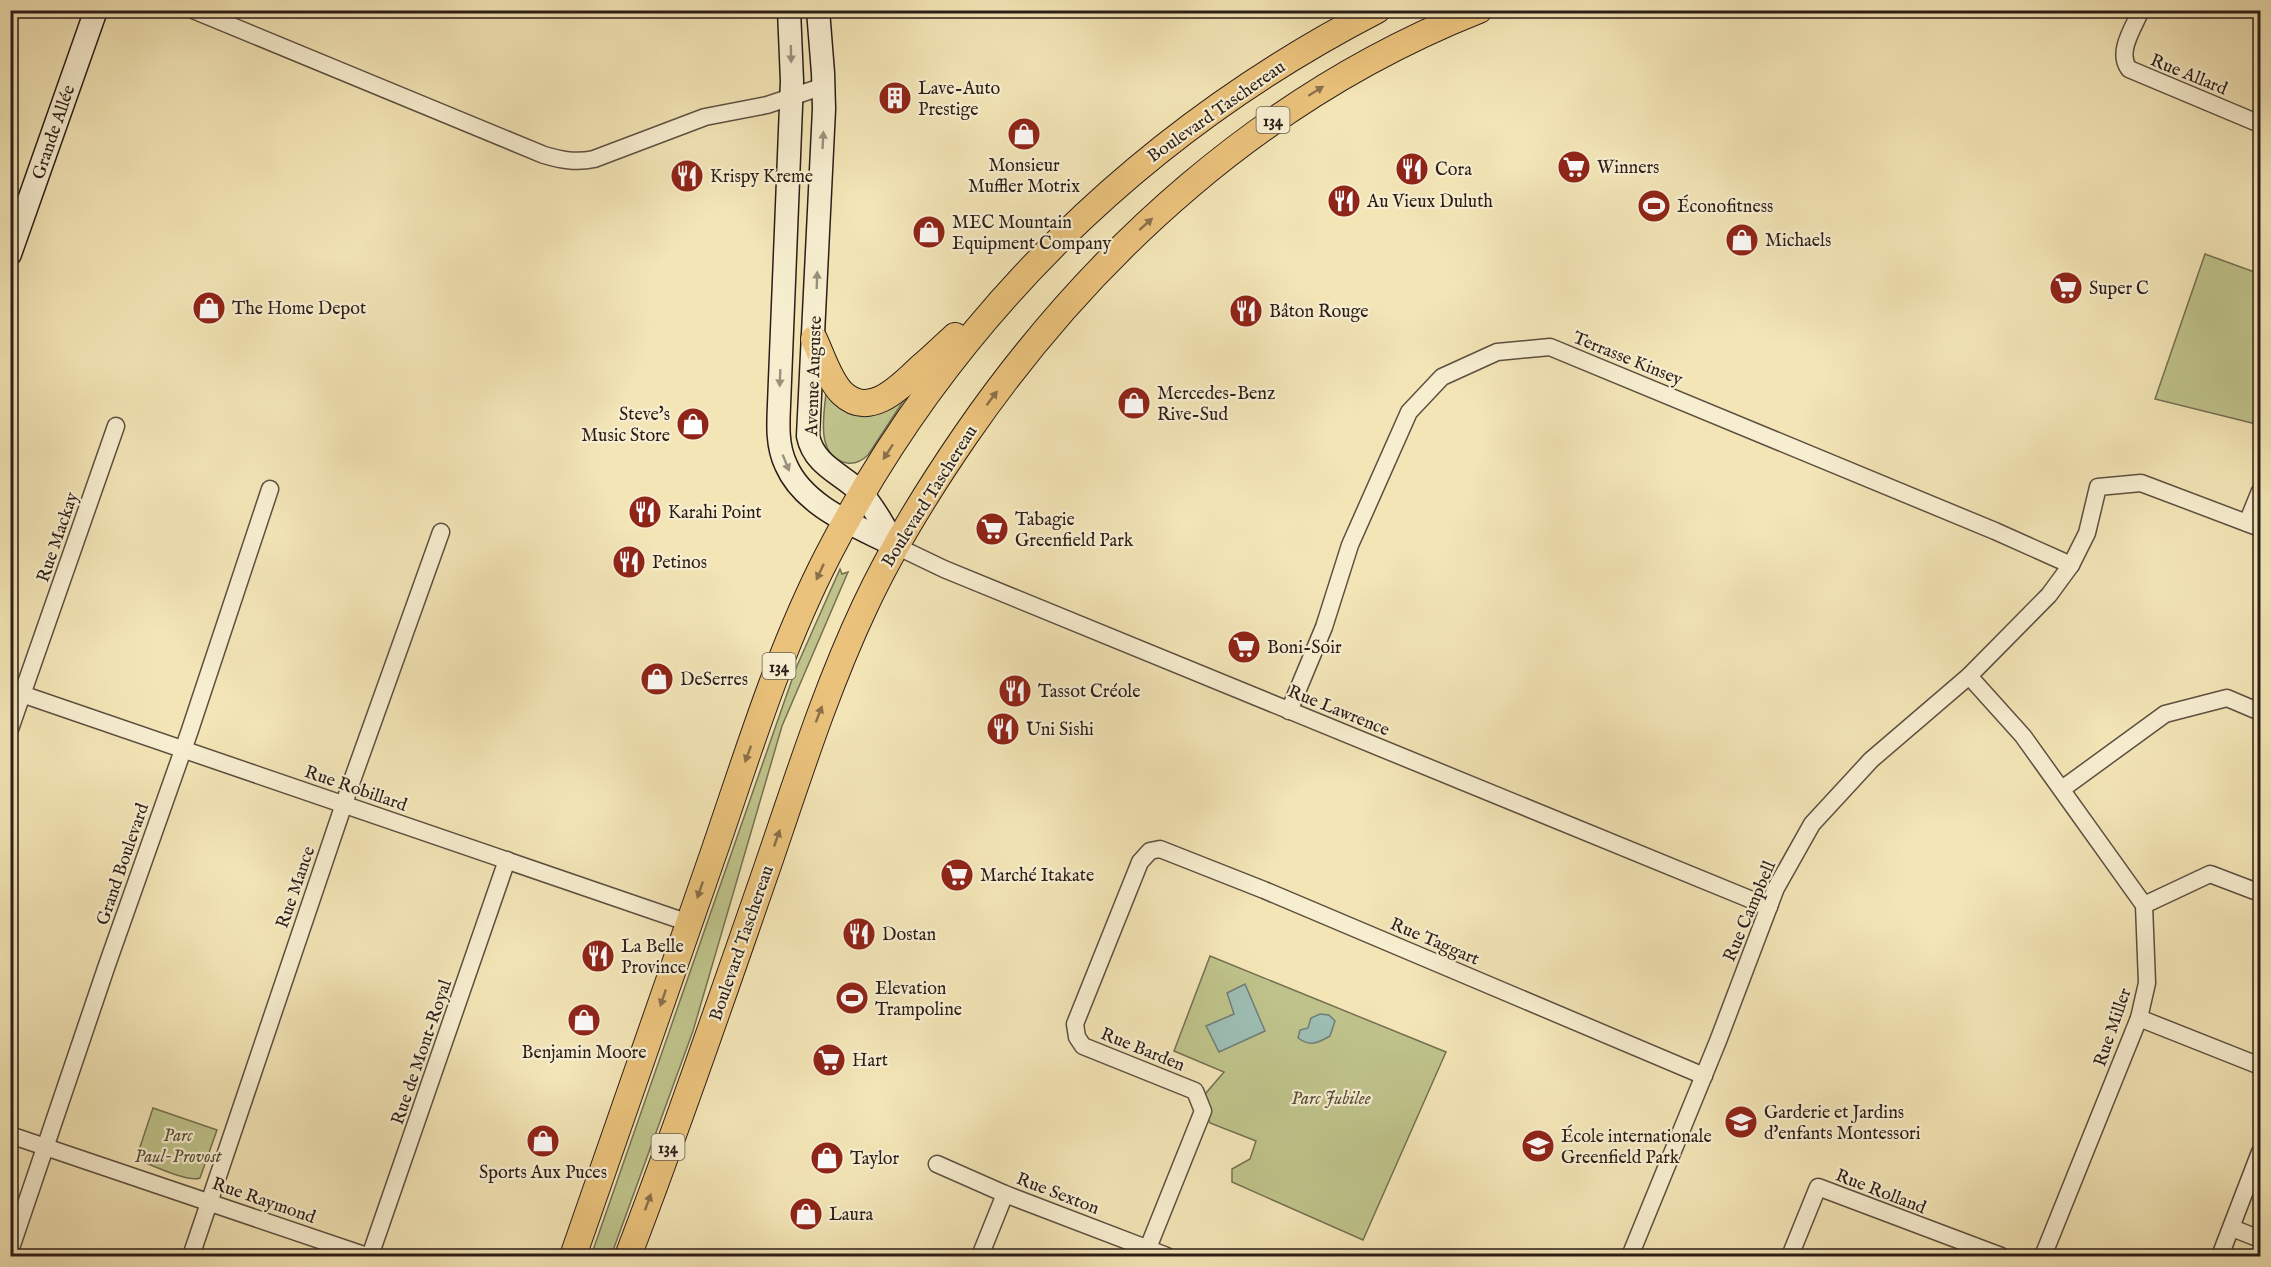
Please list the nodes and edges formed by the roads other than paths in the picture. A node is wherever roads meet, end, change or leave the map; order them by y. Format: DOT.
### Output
graph roads {
  1 [pos="96,10"];
  2 [pos="194,10"];
  3 [pos="789,10"];
  4 [pos="818,10"];
  5 [pos="1377,10"];
  6 [pos="1479,10"];
  7 [pos="2141,10"];
  8 [pos="824,86"];
  9 [pos="791,98"];
  10 [pos="2260,124"];
  11 [pos="1048,250"];
  12 [pos="10,254"];
  13 [pos="814,339"];
  14 [pos="116,426"];
  15 [pos="270,489"];
  16 [pos="2260,492"];
  17 [pos="862,493"];
  18 [pos="846,520"];
  19 [pos="2254,525"];
  20 [pos="441,532"];
  21 [pos="896,546"];
  22 [pos="2071,565"];
  23 [pos="1969,676"];
  24 [pos="17,692"];
  25 [pos="1289,711"];
  26 [pos="2260,712"];
  27 [pos="10,729"];
  28 [pos="183,750"];
  29 [pos="2062,789"];
  30 [pos="344,804"];
  31 [pos="1150,851"];
  32 [pos="507,860"];
  33 [pos="2260,893"];
  34 [pos="2144,905"];
  35 [pos="1769,907"];
  36 [pos="689,923"];
  37 [pos="2139,1018"];
  38 [pos="2260,1066"];
  39 [pos="1704,1076"];
  40 [pos="10,1135"];
  41 [pos="47,1147"];
  42 [pos="2260,1152"];
  43 [pos="937,1164"];
  44 [pos="1005,1194"];
  45 [pos="209,1202"];
  46 [pos="2232,1228"];
  47 [pos="2260,1239"];
  48 [pos="1148,1248"];
  49 [pos="10,1251"];
  50 [pos="191,1257"];
  51 [pos="369,1257"];
  52 [pos="573,1257"];
  53 [pos="628,1257"];
  54 [pos="980,1257"];
  55 [pos="1167,1257"];
  56 [pos="1630,1257"];
  57 [pos="1790,1257"];
  58 [pos="2001,1257"];
  59 [pos="2043,1257"];
  60 [pos="2220,1257"];
  1 -- 12 [label="main road, Grande Allée"];
  2 -- 9 [label="street"];
  3 -- 9 [label="main road, Avenue Auguste, one-way"];
  4 -- 8 [label="main road, Avenue Auguste"];
  5 -- 11 [label="main road, Boulevard Taschereau / 134"];
  21 -- 6 [label="main road, Boulevard Taschereau / 134, one-way"];
  7 -- 10 [label="street, Rue Allard"];
  8 -- 9 [label="street"];
  13 -- 8 [label="main road, Avenue Auguste, one-way"];
  9 -- 18 [label="main road, Avenue Auguste, one-way"];
  11 -- 13 [label="main road"];
  11 -- 17 [label="main road, Boulevard Taschereau / 134, one-way"];
  13 -- 17 [label="main road, Avenue Auguste"];
  14 -- 24 [label="street, Rue Mackay"];
  15 -- 28 [label="street, Grand Boulevard"];
  16 -- 19 [label="street"];
  17 -- 18 [label="main road, Boulevard Taschereau / 134"];
  17 -- 21 [label="main road, Avenue Auguste"];
  18 -- 21 [label="main road, Avenue Auguste"];
  18 -- 36 [label="main road, Boulevard Taschereau / 134, one-way"];
  19 -- 22 [label="street, Rue Campbell"];
  20 -- 30 [label="street, Rue Mance"];
  21 -- 25 [label="street, Rue Lawrence"];
  53 -- 21 [label="main road, Boulevard Taschereau / 134, one-way"];
  22 -- 23 [label="street, Rue Campbell"];
  22 -- 25 [label="street, Terrasse Kinsey"];
  23 -- 29 [label="street"];
  23 -- 35 [label="street, Rue Campbell"];
  24 -- 27 [label="street, Rue Mackay"];
  24 -- 28 [label="street, Rue Robillard"];
  25 -- 35 [label="street, Rue Lawrence"];
  26 -- 29 [label="street"];
  28 -- 30 [label="street, Rue Robillard"];
  28 -- 41 [label="street, Grand Boulevard"];
  29 -- 34 [label="street"];
  30 -- 32 [label="street, Rue Robillard"];
  30 -- 45 [label="street, Rue Mance"];
  31 -- 39 [label="street, Rue Taggart"];
  31 -- 48 [label="street, Rue Barden"];
  32 -- 36 [label="street, Rue Robillard"];
  32 -- 51 [label="street, Rue de Mont-Royal"];
  33 -- 34 [label="street"];
  34 -- 37 [label="street, Rue Miller"];
  35 -- 39 [label="street, Rue Campbell"];
  36 -- 52 [label="main road, Boulevard Taschereau / 134, one-way"];
  37 -- 38 [label="street"];
  37 -- 59 [label="street, Rue Miller"];
  39 -- 56 [label="street, Rue Campbell"];
  40 -- 41 [label="street, Rue Raymond"];
  41 -- 45 [label="street, Rue Raymond"];
  41 -- 49 [label="street, Grand Boulevard"];
  42 -- 46 [label="street"];
  43 -- 44 [label="street, Rue Sexton"];
  44 -- 48 [label="street, Rue Sexton"];
  44 -- 54 [label="street"];
  45 -- 50 [label="street, Rue Mance"];
  45 -- 51 [label="street, Rue Raymond"];
  46 -- 47 [label="street"];
  46 -- 60 [label="street"];
  48 -- 55 [label="street, Rue Sexton"];
  57 -- 58 [label="street, Rue Rolland"];
}
